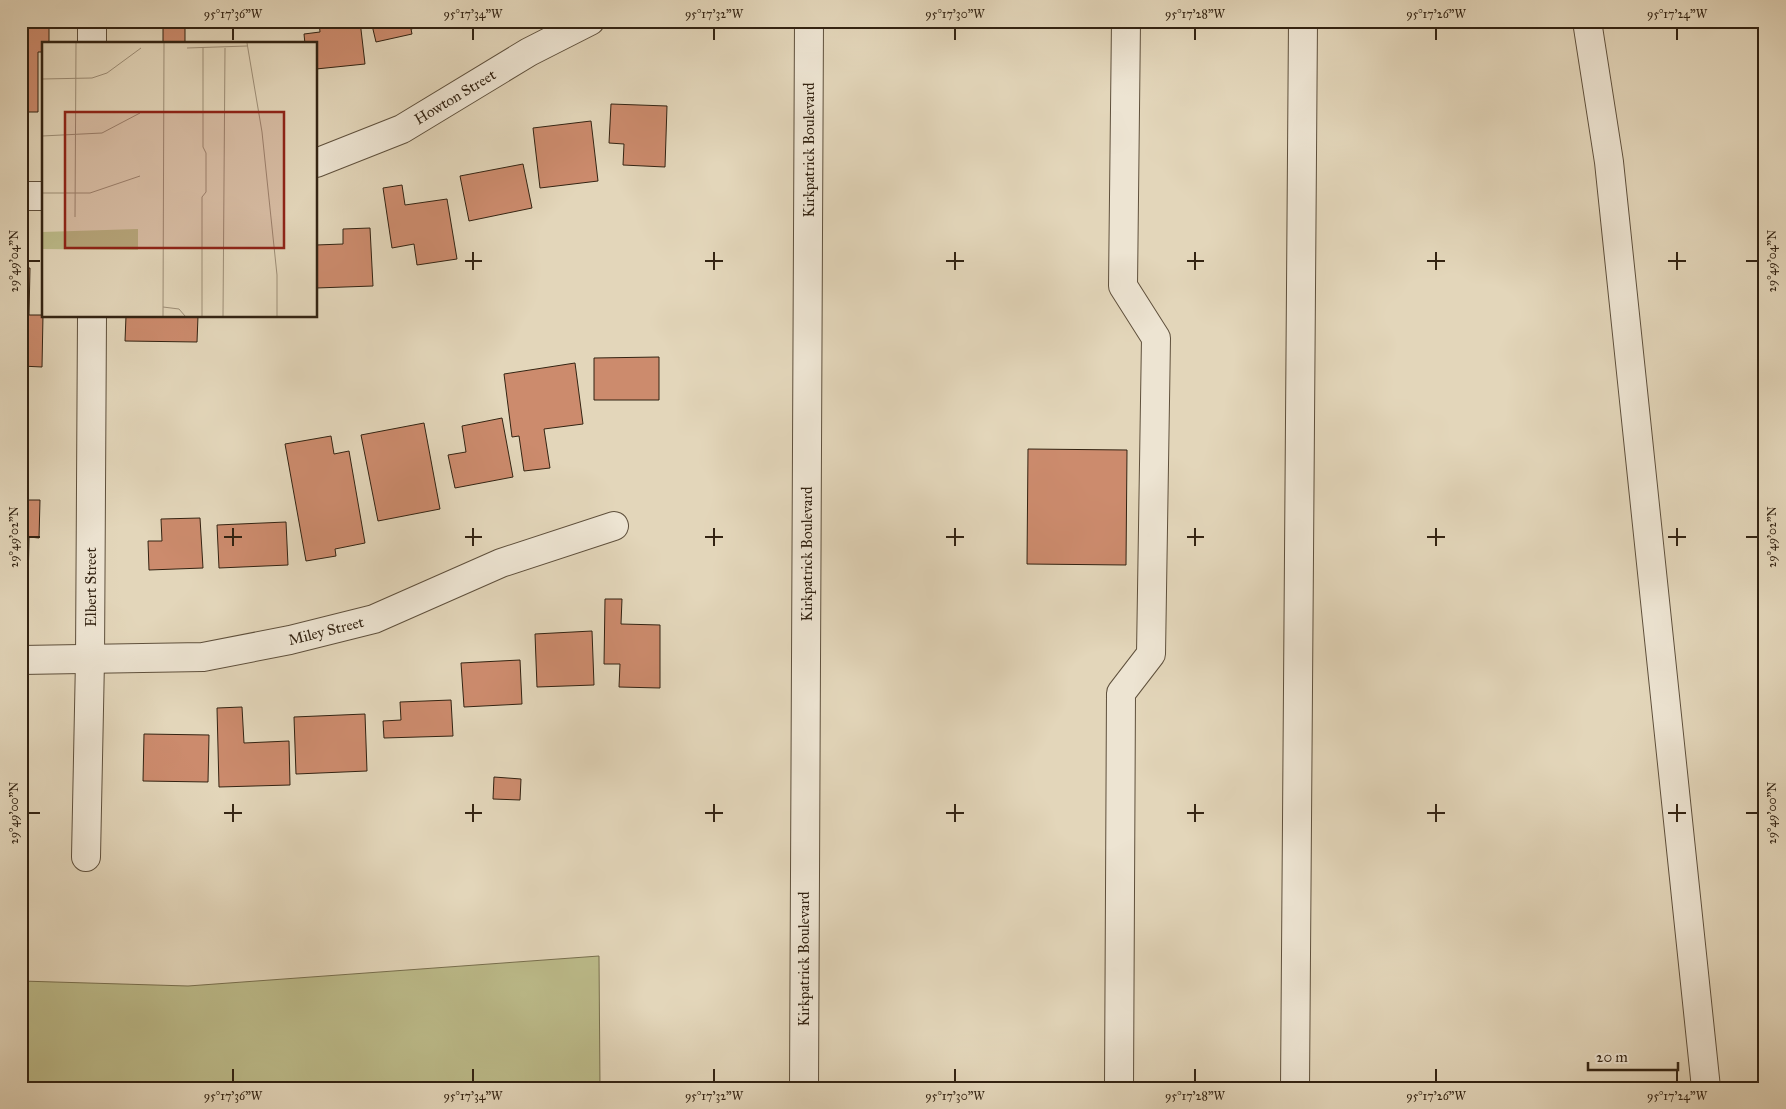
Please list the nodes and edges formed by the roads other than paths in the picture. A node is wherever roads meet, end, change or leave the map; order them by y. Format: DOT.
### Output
graph roads {
  1 [pos="92,21"];
  2 [pos="590,21"];
  3 [pos="810,21"];
  4 [pos="1126,21"];
  5 [pos="1303,21"];
  6 [pos="1587,21"];
  7 [pos="92,42"];
  8 [pos="318,162"];
  9 [pos="21,196"];
  10 [pos="42,196"];
  11 [pos="92,318"];
  12 [pos="614,526"];
  13 [pos="21,660"];
  14 [pos="90,660"];
  15 [pos="86,858"];
  16 [pos="804,1088"];
  17 [pos="1119,1088"];
  18 [pos="1295,1088"];
  19 [pos="1706,1088"];
  1 -- 7 [label="street"];
  2 -- 8 [label="street, Howton Street"];
  3 -- 16 [label="street, Kirkpatrick Boulevard"];
  4 -- 17 [label="street"];
  5 -- 18 [label="street"];
  6 -- 19 [label="street"];
  9 -- 10 [label="street"];
  11 -- 14 [label="street, Elbert Street"];
  12 -- 14 [label="street, Miley Street"];
  13 -- 14 [label="street, Miley Street"];
  14 -- 15 [label="street, Elbert Street"];
}
